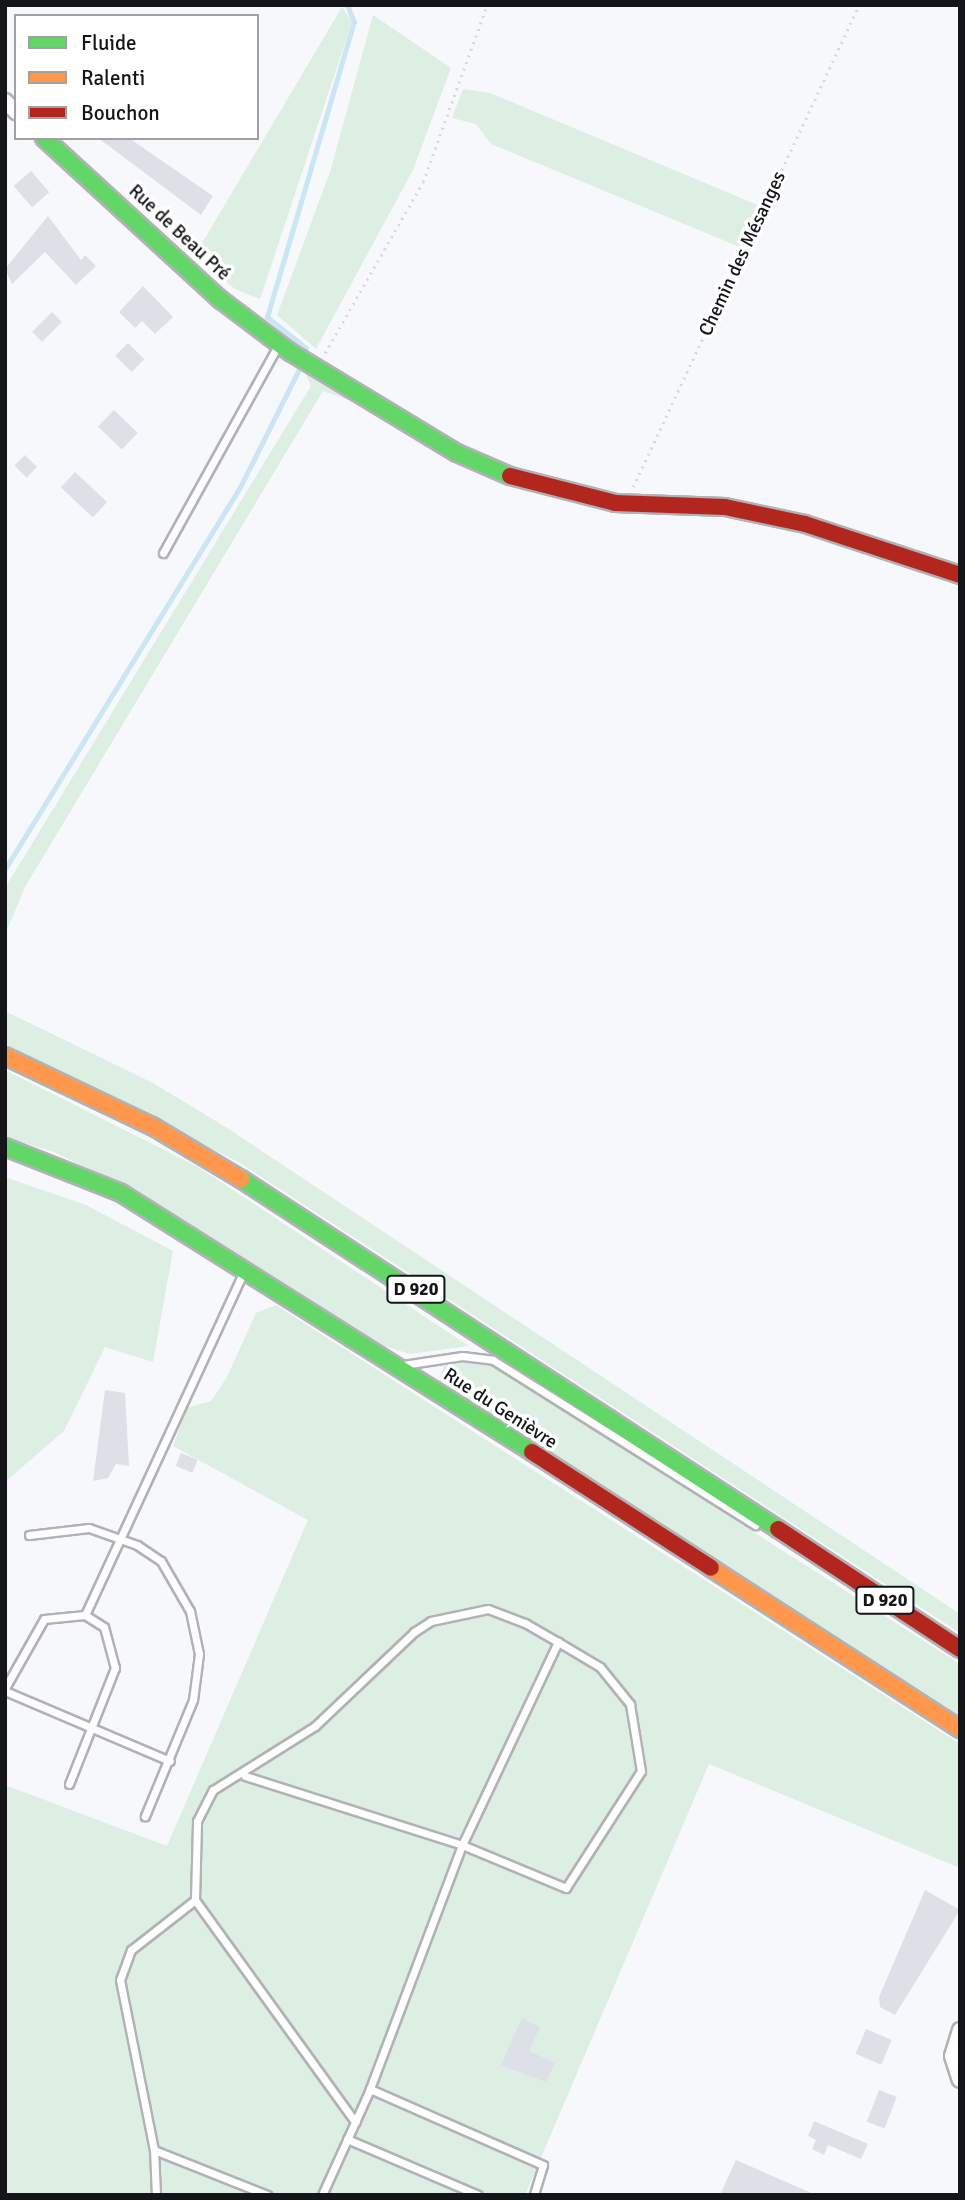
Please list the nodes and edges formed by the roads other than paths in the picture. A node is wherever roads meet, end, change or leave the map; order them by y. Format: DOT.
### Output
graph roads {
  1 [pos="46,140"];
  2 [pos="285,348"];
  3 [pos="163,553"];
  4 [pos="960,575"];
  5 [pos="5,1056"];
  6 [pos="5,1147"];
  7 [pos="246,1267"];
  8 [pos="395,1366"];
  9 [pos="29,1535"];
  10 [pos="118,1536"];
  11 [pos="810,1551"];
  12 [pos="85,1615"];
  13 [pos="558,1642"];
  14 [pos="960,1649"];
  15 [pos="5,1689"];
  16 [pos="91,1727"];
  17 [pos="960,1729"];
  18 [pos="170,1761"];
  19 [pos="245,1776"];
  20 [pos="69,1784"];
  21 [pos="145,1816"];
  22 [pos="462,1845"];
  23 [pos="195,1900"];
  24 [pos="960,2030"];
  25 [pos="960,2080"];
  26 [pos="370,2089"];
  27 [pos="355,2122"];
  28 [pos="347,2139"];
  29 [pos="154,2150"];
  30 [pos="156,2195"];
  31 [pos="267,2195"];
  32 [pos="322,2195"];
  33 [pos="478,2195"];
  34 [pos="534,2195"];
  1 -- 2 [label="street, Rue de Beau Pré"];
  2 -- 3 [label="lane"];
  2 -- 4 [label="street, Rue de Beau Pré"];
  5 -- 11 [label="street, D 920"];
  6 -- 7 [label="street, Rue du Genièvre"];
  7 -- 8 [label="street, Rue du Genièvre"];
  7 -- 10 [label="lane"];
  8 -- 11 [label="lane"];
  8 -- 17 [label="street, Rue du Genièvre"];
  9 -- 10 [label="lane"];
  10 -- 12 [label="lane"];
  10 -- 18 [label="lane"];
  11 -- 14 [label="street, D 920"];
  12 -- 15 [label="lane"];
  12 -- 16 [label="lane"];
  13 -- 19 [label="lane"];
  13 -- 22 [label="lane"];
  13 -- 22 [label="lane"];
  15 -- 16 [label="lane"];
  16 -- 18 [label="lane"];
  16 -- 20 [label="lane"];
  18 -- 21 [label="lane"];
  19 -- 22 [label="lane"];
  19 -- 23 [label="lane"];
  22 -- 26 [label="lane"];
  23 -- 27 [label="lane"];
  23 -- 29 [label="lane"];
  24 -- 25 [label="street"];
  26 -- 27 [label="lane"];
  26 -- 34 [label="lane"];
  27 -- 28 [label="lane"];
  28 -- 32 [label="lane"];
  28 -- 33 [label="lane"];
  29 -- 30 [label="lane"];
  29 -- 31 [label="lane"];
}
